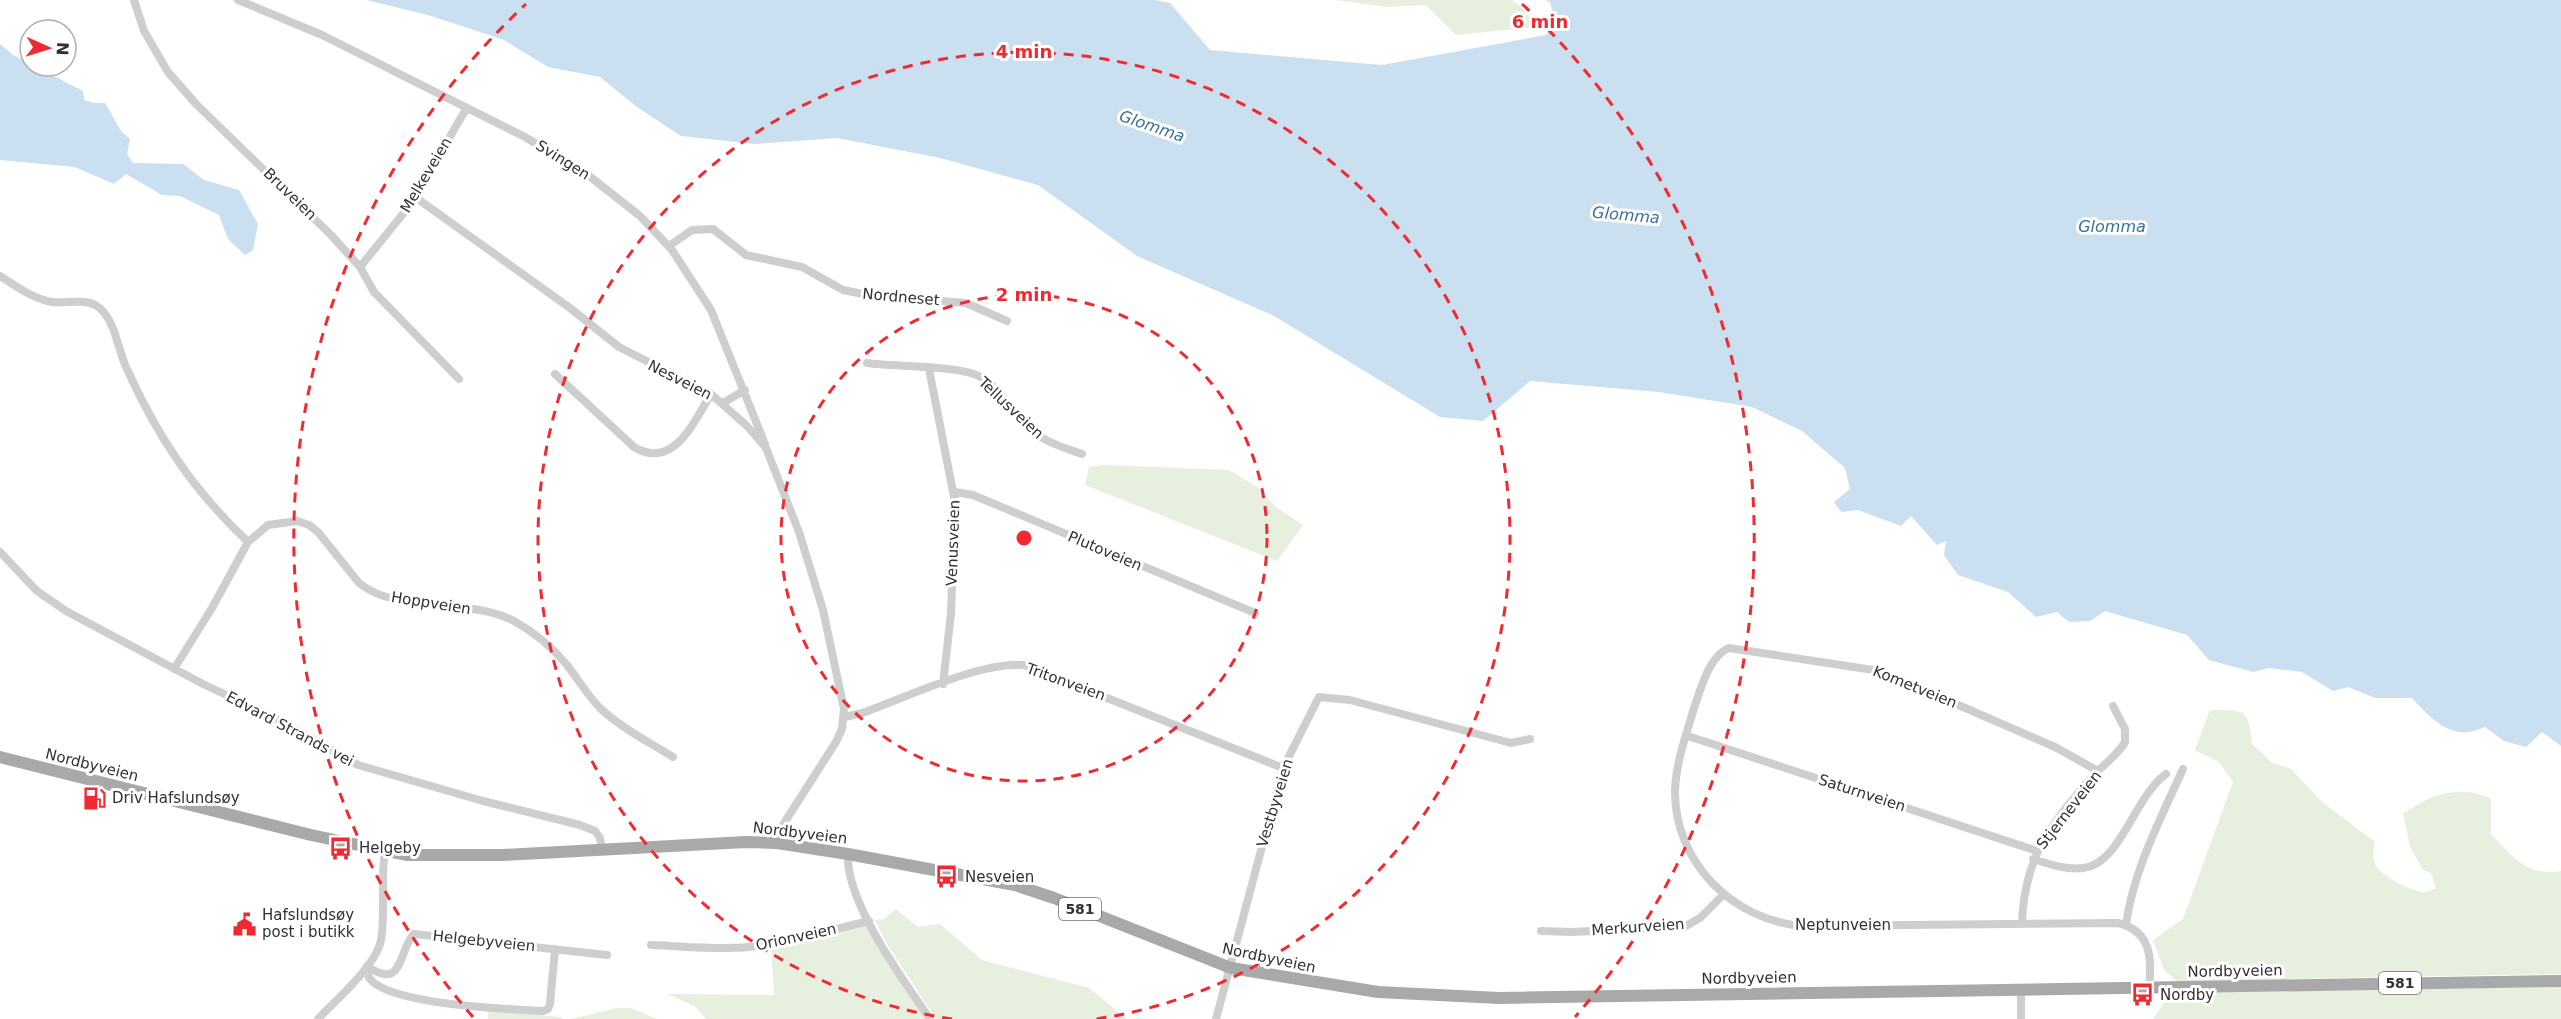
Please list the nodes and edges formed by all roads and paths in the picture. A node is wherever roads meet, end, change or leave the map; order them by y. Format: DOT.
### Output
graph roads {
  1 [pos="134,0"];
  2 [pos="238,0"];
  3 [pos="466,109"];
  4 [pos="415,197"];
  5 [pos="669,246"];
  6 [pos="360,267"];
  7 [pos="0,276"];
  8 [pos="1007,321"];
  9 [pos="867,363"];
  10 [pos="929,369"];
  11 [pos="555,374"];
  12 [pos="459,379"];
  13 [pos="745,390"];
  14 [pos="711,394"];
  15 [pos="723,403"];
  16 [pos="766,448"];
  17 [pos="1082,454"];
  18 [pos="955,492"];
  19 [pos="248,542"];
  20 [pos="0,552"];
  21 [pos="1255,613"];
  22 [pos="1719,653"];
  23 [pos="174,669"];
  24 [pos="943,684"];
  25 [pos="2114,705"];
  26 [pos="845,717"];
  27 [pos="1688,736"];
  28 [pos="1530,739"];
  29 [pos="0,757"];
  30 [pos="673,757"];
  31 [pos="1283,768"];
  32 [pos="2183,769"];
  33 [pos="2098,771"];
  34 [pos="2166,774"];
  35 [pos="777,843"];
  36 [pos="602,849"];
  37 [pos="2037,851"];
  38 [pos="385,852"];
  39 [pos="849,854"];
  40 [pos="2033,859"];
  41 [pos="1723,895"];
  42 [pos="869,921"];
  43 [pos="2022,924"];
  44 [pos="2126,924"];
  45 [pos="1541,931"];
  46 [pos="651,945"];
  47 [pos="555,949"];
  48 [pos="607,955"];
  49 [pos="367,966"];
  50 [pos="1231,968"];
  51 [pos="2561,981"];
  52 [pos="2149,987"];
  53 [pos="2021,989"];
  54 [pos="318,1019"];
  55 [pos="930,1019"];
  56 [pos="1216,1019"];
  57 [pos="2021,1019"];
  1 -- 6 [label="street, Bruveien"];
  2 -- 3 [label="street, Svingen"];
  3 -- 4 [label="street, Melkeveien"];
  3 -- 5 [label="street, Svingen"];
  4 -- 6 [label="street, Melkeveien"];
  4 -- 14 [label="street, Nesveien"];
  5 -- 8 [label="street, Nordneset"];
  5 -- 13 [label="street, Svingen"];
  6 -- 12 [label="street, Bruveien"];
  7 -- 19 [label="street"];
  9 -- 10 [label="street, Tellusveien"];
  10 -- 17 [label="street, Tellusveien"];
  10 -- 18 [label="street, Venusveien"];
  11 -- 14 [label="street"];
  13 -- 15 [label="street"];
  13 -- 16 [label="street, Svingen"];
  14 -- 15 [label="street, Nesveien"];
  15 -- 16 [label="street, Nesveien"];
  16 -- 26 [label="street, Nesveien"];
  18 -- 21 [label="street, Plutoveien"];
  18 -- 24 [label="street, Venusveien"];
  19 -- 23 [label="street, Hoppveien"];
  19 -- 30 [label="street, Hoppveien"];
  20 -- 23 [label="street, Edvard Strands vei"];
  22 -- 27 [label="street, Neptunveien"];
  22 -- 33 [label="street, Kometveien"];
  23 -- 36 [label="street, Edvard Strands vei"];
  24 -- 26 [label="street, Tritonveien"];
  24 -- 31 [label="street, Tritonveien"];
  25 -- 33 [label="street, Stjerneveien"];
  26 -- 35 [label="street, Nesveien"];
  27 -- 37 [label="street, Saturnveien"];
  27 -- 41 [label="street, Neptunveien"];
  28 -- 31 [label="street, Vestbyveien"];
  29 -- 38 [label="main road, Nordbyveien / 581"];
  31 -- 50 [label="street, Vestbyveien"];
  32 -- 44 [label="street"];
  33 -- 37 [label="street, Stjerneveien"];
  34 -- 40 [label="street"];
  35 -- 36 [label="main road, Nordbyveien / 581"];
  35 -- 39 [label="main road, Nordbyveien / 581"];
  36 -- 38 [label="main road, Nordbyveien / 581"];
  37 -- 40 [label="street, Stjerneveien"];
  38 -- 49 [label="street"];
  39 -- 42 [label="street"];
  39 -- 50 [label="main road, Nordbyveien / 581"];
  40 -- 43 [label="street, Stjerneveien"];
  41 -- 43 [label="street, Neptunveien"];
  41 -- 45 [label="street, Merkurveien"];
  42 -- 46 [label="street, Orionveien"];
  42 -- 55 [label="street"];
  43 -- 44 [label="street, Neptunveien"];
  44 -- 52 [label="street"];
  47 -- 48 [label="street, Helgebyveien"];
  47 -- 49 [label="street, Helgebyveien"];
  47 -- 49 [label="street, Helgebyveien"];
  49 -- 54 [label="street"];
  50 -- 53 [label="main road, Nordbyveien / 581"];
  50 -- 56 [label="street, Vestbyveien"];
  51 -- 52 [label="main road, Nordbyveien / 581"];
  52 -- 53 [label="main road, Nordbyveien / 581"];
  53 -- 57 [label="street"];
}
